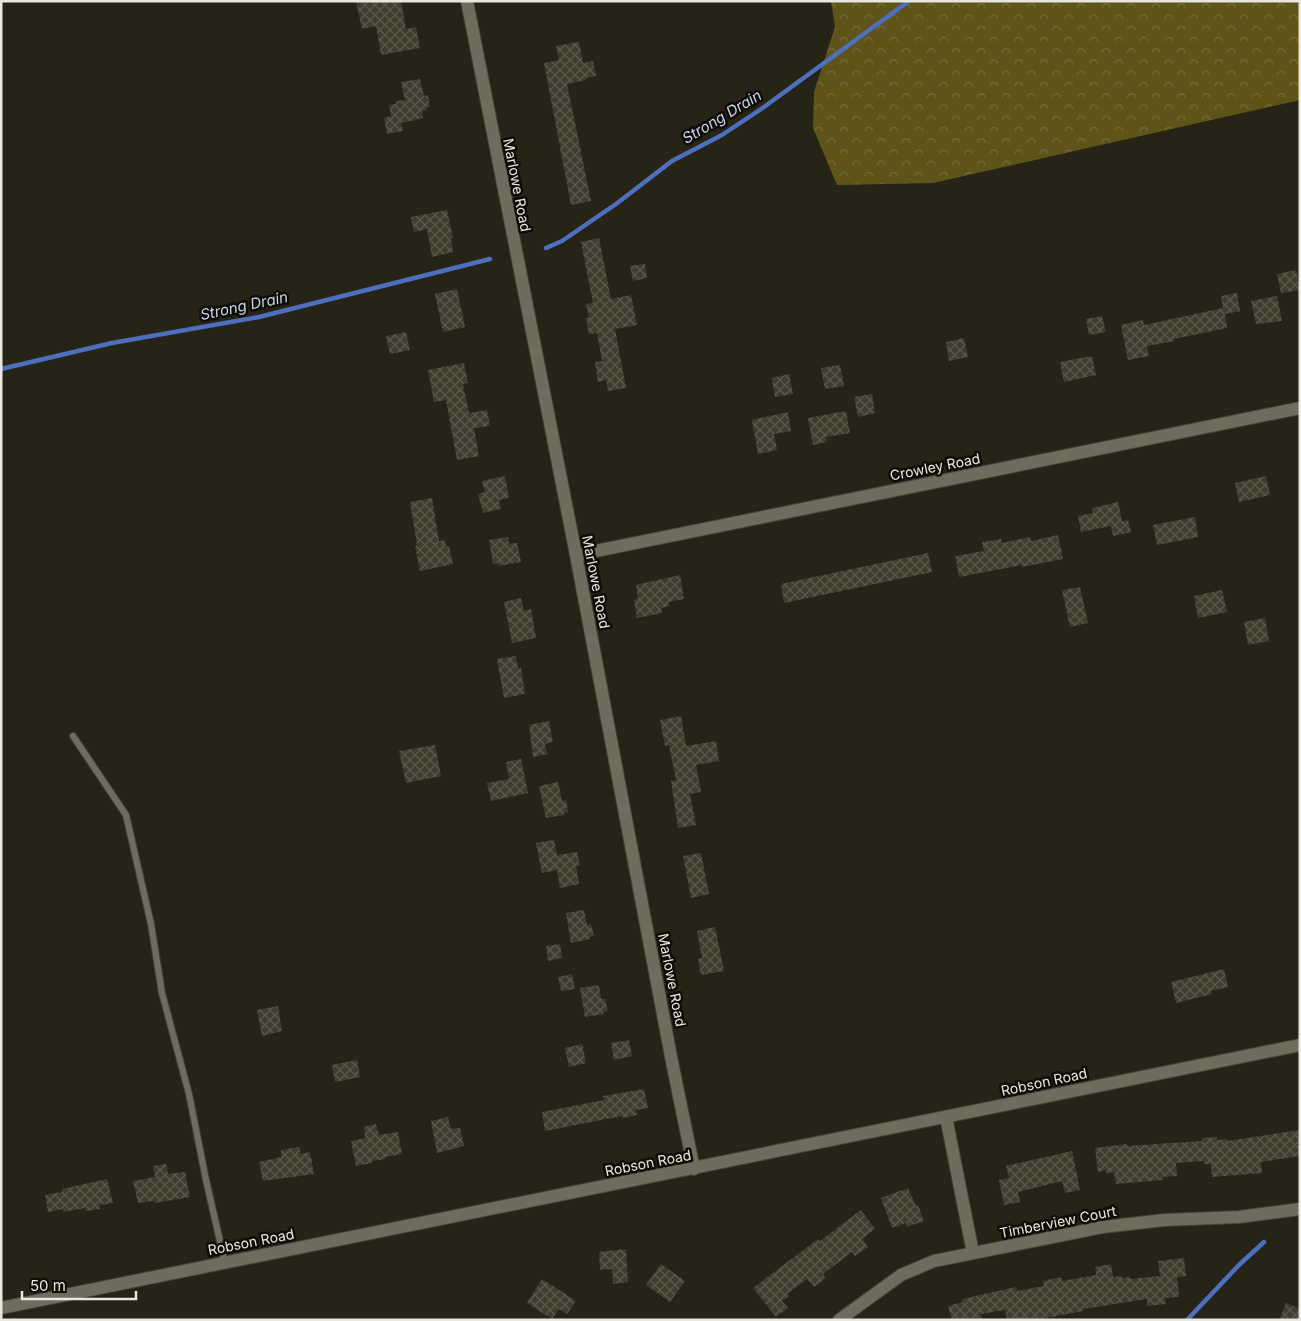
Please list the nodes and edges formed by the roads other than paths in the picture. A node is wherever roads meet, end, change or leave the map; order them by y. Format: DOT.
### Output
graph roads {
  1 [pos="467,1"];
  2 [pos="1300,408"];
  3 [pos="576,555"];
  4 [pos="73,736"];
  5 [pos="1300,1045"];
  6 [pos="946,1117"];
  7 [pos="694,1169"];
  8 [pos="1300,1209"];
  9 [pos="973,1253"];
  10 [pos="225,1263"];
  11 [pos="1,1308"];
  12 [pos="839,1320"];
  1 -- 3 [label="street, Marlowe Road"];
  2 -- 3 [label="street, Crowley Road"];
  3 -- 7 [label="street, Marlowe Road"];
  4 -- 10 [label="lane"];
  5 -- 6 [label="street, Robson Road"];
  6 -- 7 [label="street, Robson Road"];
  6 -- 9 [label="street"];
  7 -- 10 [label="street, Robson Road"];
  8 -- 9 [label="street, Timberview Court"];
  9 -- 12 [label="street, Timberview Court"];
  10 -- 11 [label="street, Robson Road"];
}
